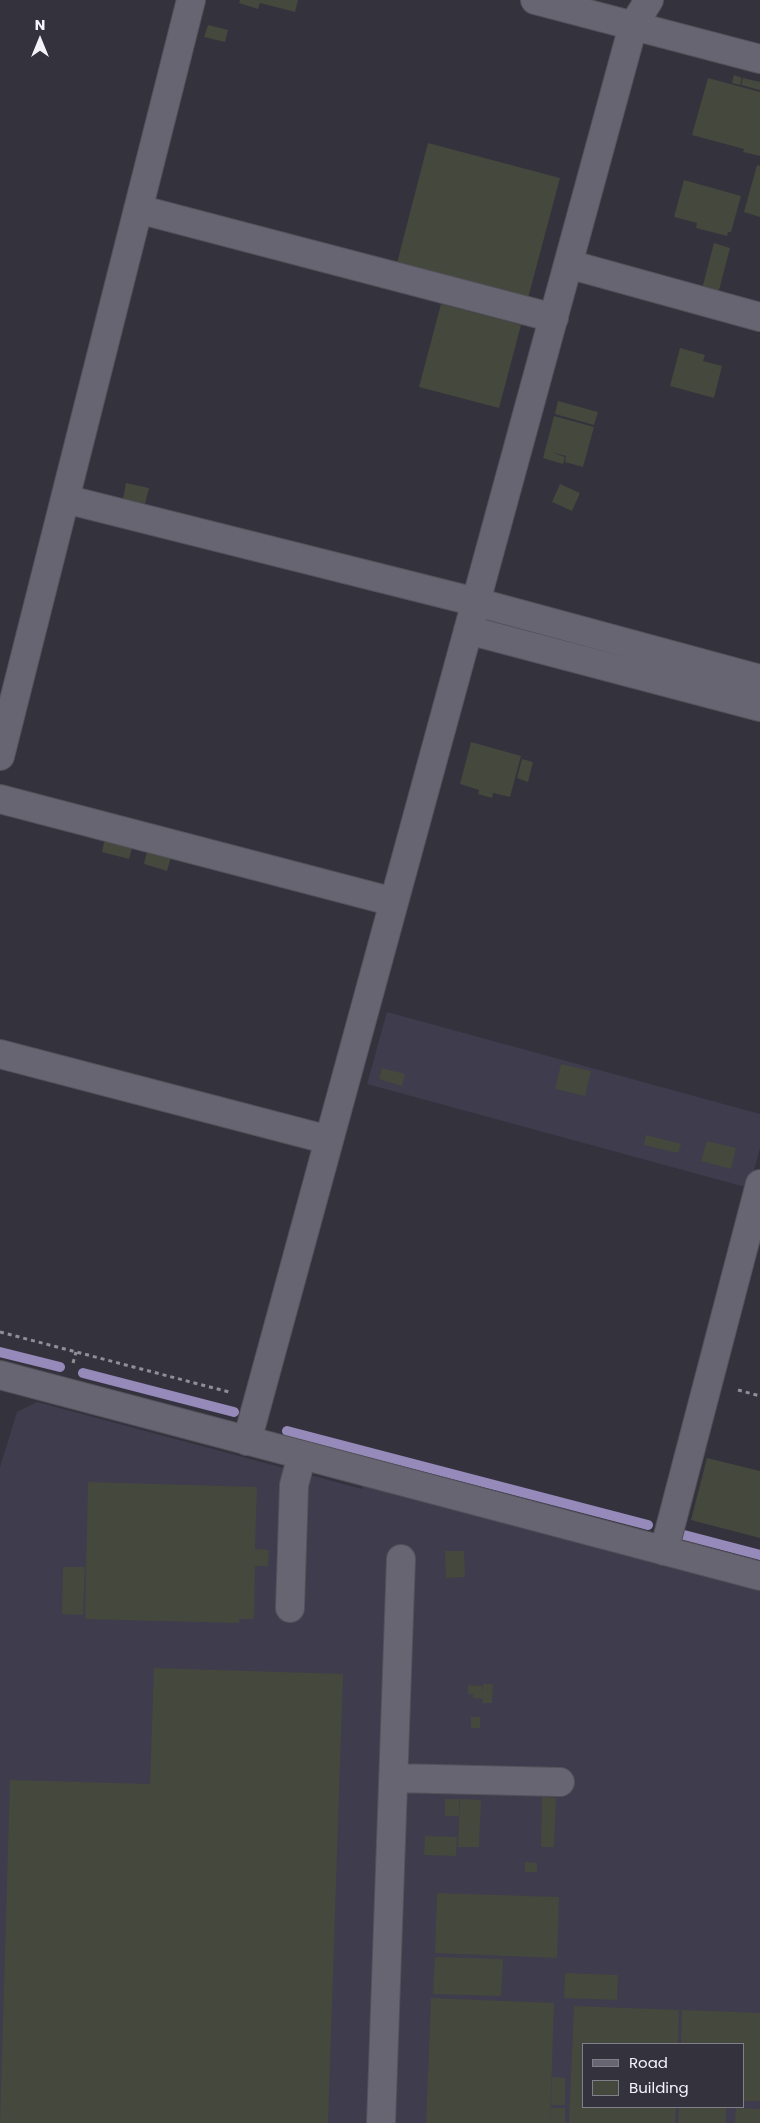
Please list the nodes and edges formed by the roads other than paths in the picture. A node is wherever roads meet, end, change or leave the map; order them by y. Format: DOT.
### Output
graph roads {
  1 [pos="191,0"];
  2 [pos="536,0"];
  3 [pos="649,0"];
  4 [pos="633,26"];
  5 [pos="760,59"];
  6 [pos="138,209"];
  7 [pos="568,264"];
  8 [pos="760,317"];
  9 [pos="554,318"];
  10 [pos="65,499"];
  11 [pos="476,602"];
  12 [pos="468,630"];
  13 [pos="760,679"];
  14 [pos="760,707"];
  15 [pos="0,756"];
  16 [pos="0,799"];
  17 [pos="394,902"];
  18 [pos="0,1054"];
  19 [pos="329,1140"];
  20 [pos="760,1184"];
  21 [pos="2,1383"];
  22 [pos="247,1441"];
  23 [pos="302,1456"];
  24 [pos="664,1551"];
  25 [pos="402,1559"];
  26 [pos="760,1576"];
  27 [pos="290,1608"];
  28 [pos="394,1778"];
  29 [pos="560,1782"];
  30 [pos="381,2123"];
  1 -- 6 [label="street"];
  2 -- 4 [label="street"];
  3 -- 4 [label="street"];
  4 -- 5 [label="street"];
  4 -- 7 [label="street"];
  6 -- 9 [label="street"];
  6 -- 10 [label="street"];
  7 -- 8 [label="street"];
  7 -- 9 [label="street"];
  9 -- 11 [label="street"];
  10 -- 11 [label="street"];
  10 -- 15 [label="street"];
  11 -- 12 [label="street"];
  11 -- 13 [label="street"];
  12 -- 14 [label="street"];
  12 -- 17 [label="street"];
  16 -- 17 [label="street"];
  17 -- 19 [label="street"];
  18 -- 19 [label="street"];
  19 -- 22 [label="street"];
  20 -- 24 [label="street"];
  21 -- 22 [label="street"];
  22 -- 23 [label="street"];
  23 -- 24 [label="street"];
  23 -- 27 [label="street"];
  24 -- 26 [label="street"];
  25 -- 28 [label="street"];
  28 -- 29 [label="street"];
  28 -- 30 [label="street"];
}
